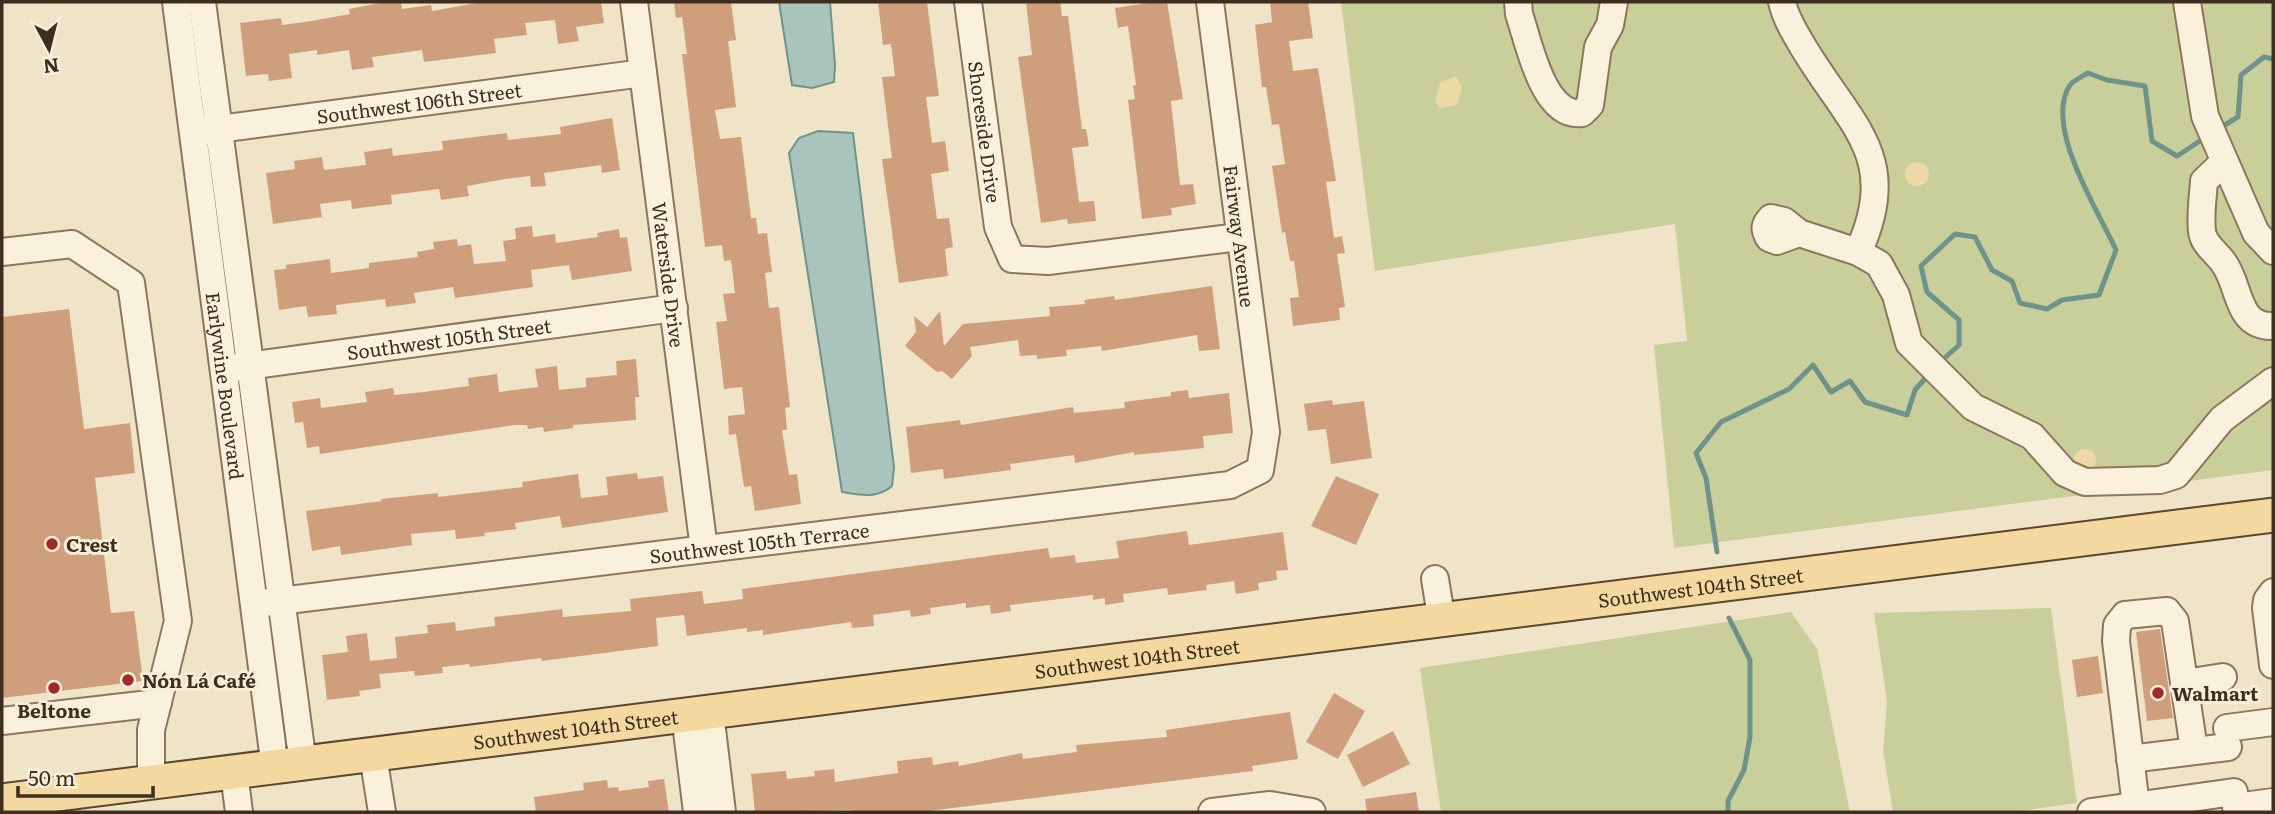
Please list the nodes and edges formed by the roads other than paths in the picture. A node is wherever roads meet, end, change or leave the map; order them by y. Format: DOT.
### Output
graph roads {
  1 [pos="176,2"];
  2 [pos="202,2"];
  3 [pos="634,2"];
  4 [pos="968,2"];
  5 [pos="1210,2"];
  6 [pos="1518,2"];
  7 [pos="1614,2"];
  8 [pos="1782,2"];
  9 [pos="2187,2"];
  10 [pos="643,73"];
  11 [pos="206,130"];
  12 [pos="2221,155"];
  13 [pos="1799,233"];
  14 [pos="1240,237"];
  15 [pos="2273,251"];
  16 [pos="2,252"];
  17 [pos="1858,252"];
  18 [pos="674,308"];
  19 [pos="2273,326"];
  20 [pos="237,367"];
  21 [pos="2273,381"];
  22 [pos="1260,470"];
  23 [pos="2273,515"];
  24 [pos="704,549"];
  25 [pos="1435,579"];
  26 [pos="2273,592"];
  27 [pos="268,603"];
  28 [pos="1441,622"];
  29 [pos="2273,665"];
  30 [pos="2223,677"];
  31 [pos="2185,683"];
  32 [pos="158,703"];
  33 [pos="698,714"];
  34 [pos="2,720"];
  35 [pos="2273,722"];
  36 [pos="2194,750"];
  37 [pos="373,755"];
  38 [pos="2130,759"];
  39 [pos="289,766"];
  40 [pos="234,773"];
  41 [pos="151,783"];
  42 [pos="2,801"];
  43 [pos="2273,802"];
  44 [pos="2136,806"];
  45 [pos="1312,811"];
  46 [pos="239,812"];
  47 [pos="382,812"];
  48 [pos="696,812"];
  49 [pos="722,812"];
  50 [pos="1212,812"];
  51 [pos="2091,812"];
  1 -- 11 [label="street, Earlywine Boulevard"];
  2 -- 11 [label="street, Earlywine Boulevard"];
  3 -- 10 [label="street, Waterside Drive"];
  4 -- 14 [label="street, Shoreside Drive"];
  5 -- 14 [label="street, Fairway Avenue"];
  6 -- 7 [label="street"];
  8 -- 17 [label="street"];
  9 -- 12 [label="street"];
  10 -- 11 [label="street, Southwest 106th Street"];
  10 -- 18 [label="street, Waterside Drive"];
  11 -- 20 [label="street, Earlywine Boulevard"];
  12 -- 15 [label="street"];
  12 -- 19 [label="street"];
  13 -- 17 [label="street"];
  14 -- 22 [label="street, Fairway Avenue"];
  16 -- 32 [label="street"];
  17 -- 21 [label="street"];
  18 -- 20 [label="street, Southwest 105th Street"];
  18 -- 24 [label="street, Waterside Drive"];
  20 -- 27 [label="street, Earlywine Boulevard"];
  22 -- 24 [label="street, Southwest 105th Terrace"];
  23 -- 28 [label="main road, Southwest 104th Street"];
  24 -- 27 [label="street, Southwest 105th Terrace"];
  25 -- 28 [label="street"];
  26 -- 29 [label="street"];
  27 -- 39 [label="street, Earlywine Boulevard"];
  28 -- 33 [label="main road, Southwest 104th Street"];
  30 -- 31 [label="street"];
  31 -- 36 [label="street"];
  31 -- 38 [label="street"];
  32 -- 34 [label="street"];
  32 -- 41 [label="street"];
  33 -- 37 [label="main road, Southwest 104th Street"];
  33 -- 48 [label="street"];
  33 -- 49 [label="street"];
  35 -- 36 [label="street"];
  36 -- 38 [label="street"];
  37 -- 39 [label="main road, Southwest 104th Street"];
  37 -- 47 [label="street"];
  38 -- 44 [label="street"];
  39 -- 40 [label="main road, Southwest 104th Street"];
  40 -- 41 [label="main road, Southwest 104th Street"];
  40 -- 46 [label="street"];
  41 -- 42 [label="main road, Southwest 104th Street"];
  43 -- 44 [label="street"];
  44 -- 51 [label="street"];
  45 -- 50 [label="street"];
}
